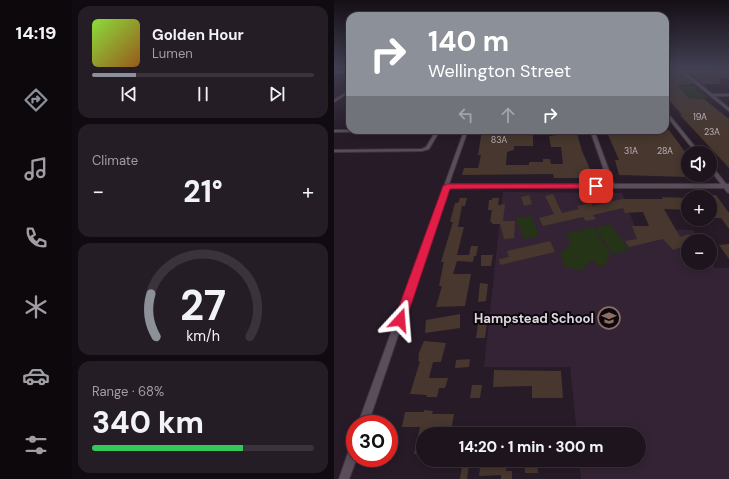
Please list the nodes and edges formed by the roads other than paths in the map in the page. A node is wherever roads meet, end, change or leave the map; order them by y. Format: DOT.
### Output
graph roads {
  1 [pos="705,90"];
  2 [pos="346,94"];
  3 [pos="711,95"];
  4 [pos="729,95"];
  5 [pos="334,101"];
  6 [pos="729,110"];
  7 [pos="669,117"];
  8 [pos="334,131"];
  9 [pos="346,131"];
  10 [pos="436,134"];
  11 [pos="465,134"];
  12 [pos="593,134"];
  13 [pos="692,146"];
  14 [pos="334,151"];
  15 [pos="717,175"];
  16 [pos="447,186"];
  17 [pos="612,186"];
  18 [pos="727,186"];
  19 [pos="729,191"];
  20 [pos="366,415"];
  21 [pos="348,467"];
  22 [pos="344,479"];
  1 -- 3 [label="street"];
  2 -- 5 [label="street"];
  3 -- 4 [label="street"];
  3 -- 6 [label="street"];
  7 -- 13 [label="street"];
  8 -- 9 [label="street"];
  10 -- 14 [label="street"];
  11 -- 16 [label="street"];
  12 -- 17 [label="street"];
  15 -- 18 [label="street"];
  16 -- 17 [label="street"];
  16 -- 20 [label="street"];
  17 -- 18 [label="street"];
  18 -- 19 [label="street"];
  21 -- 22 [label="street"];
}
